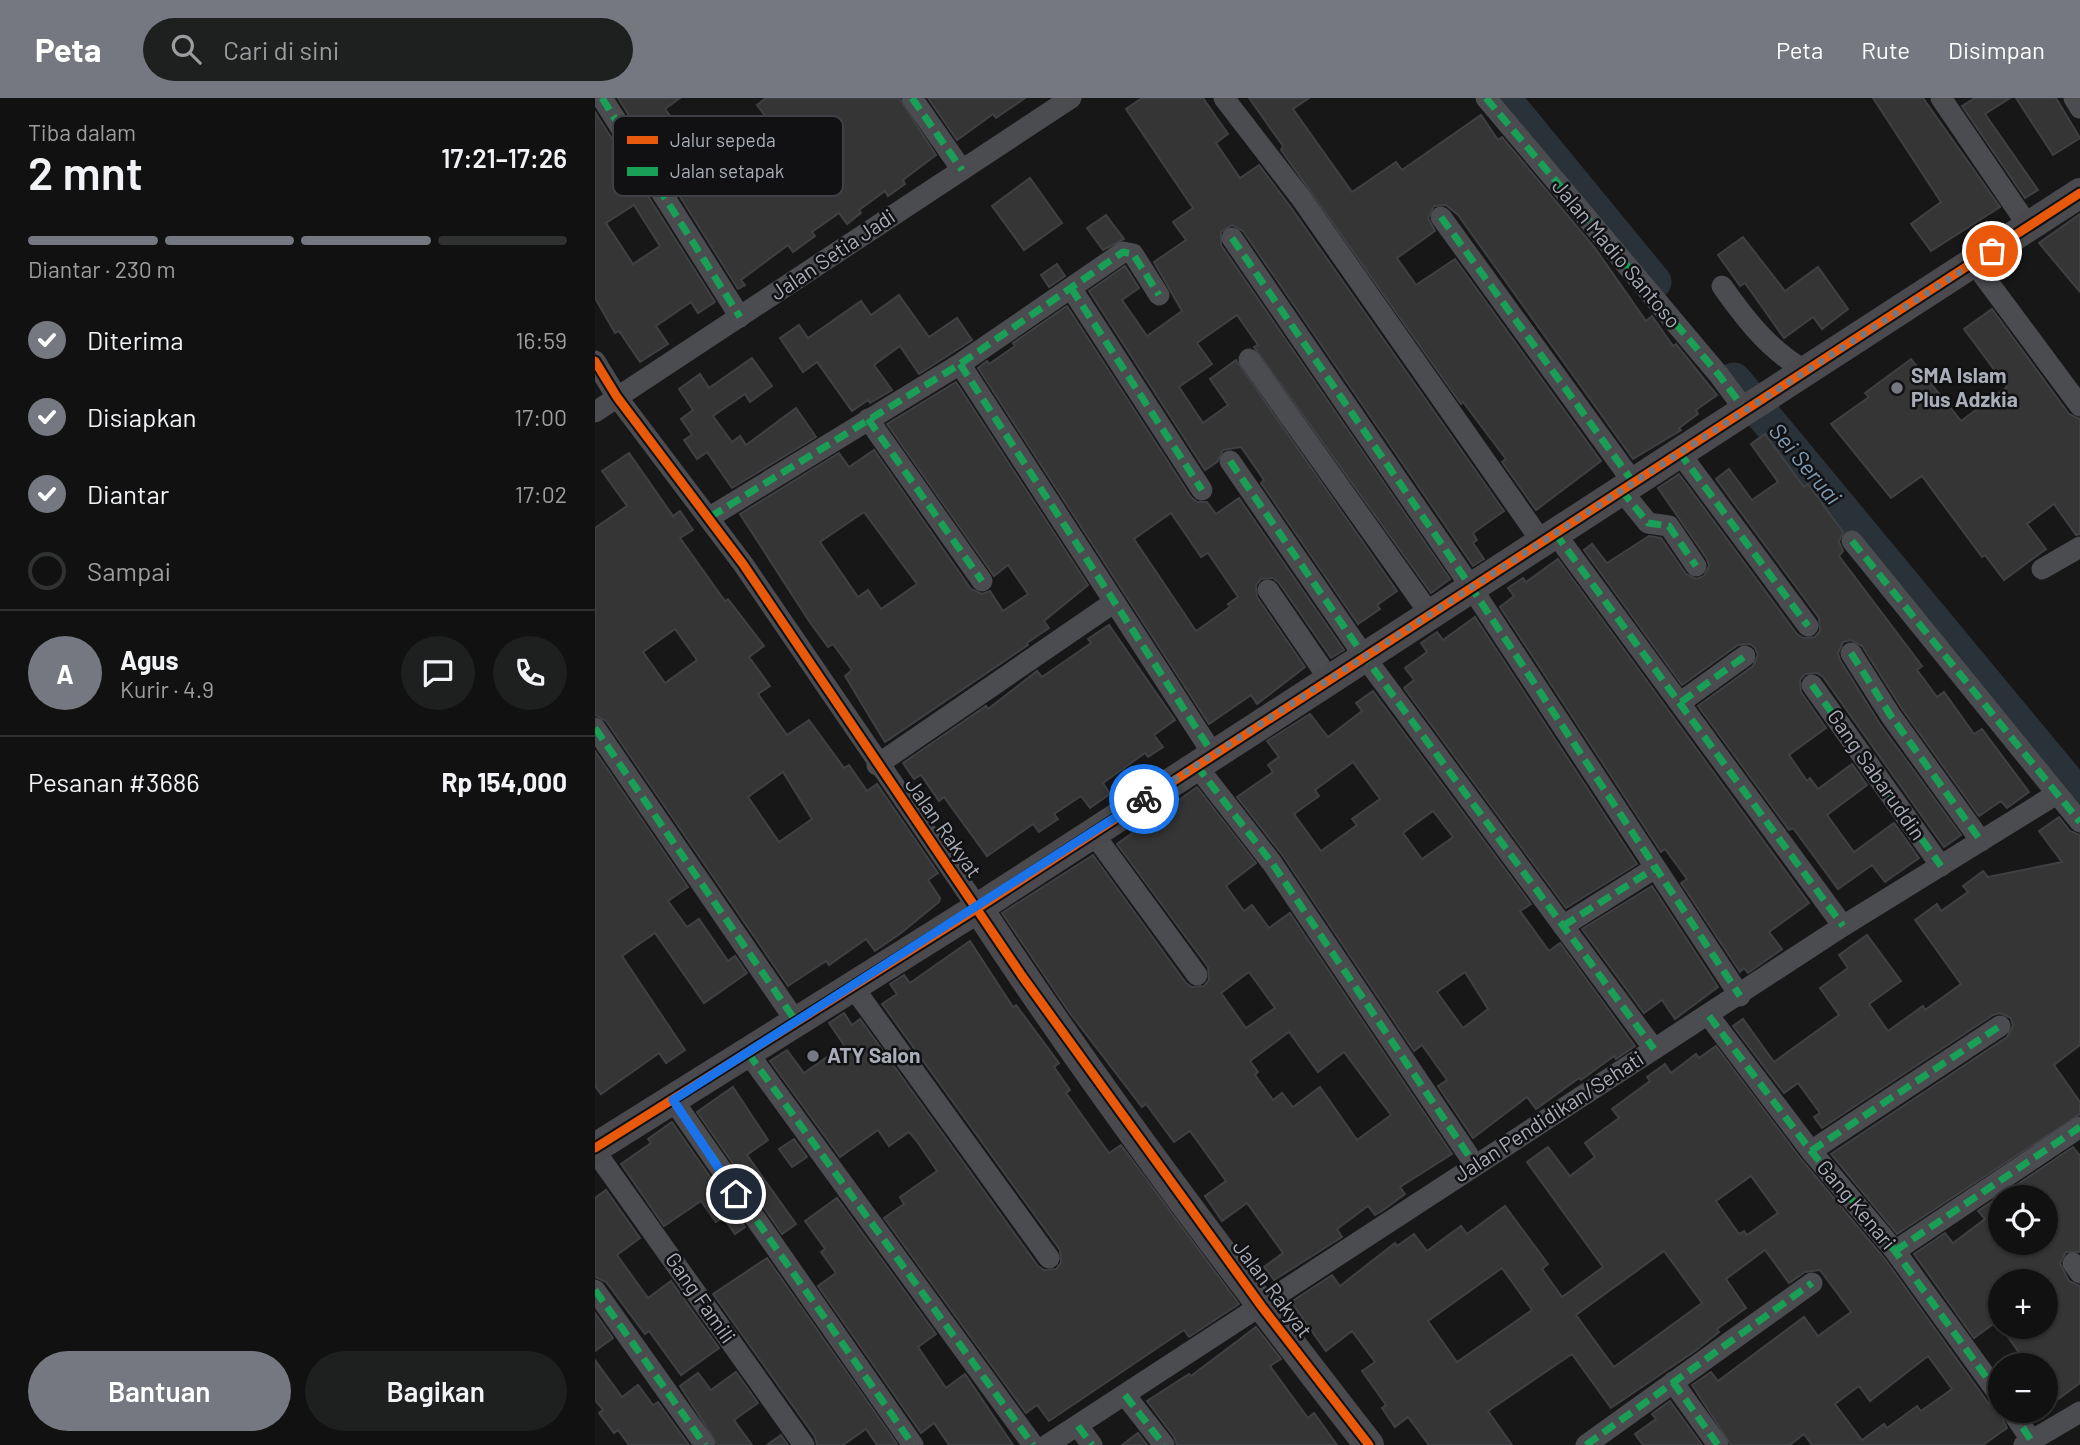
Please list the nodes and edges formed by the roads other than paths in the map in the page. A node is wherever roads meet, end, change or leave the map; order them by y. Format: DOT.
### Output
graph roads {
  1 [pos="602,98"];
  2 [pos="912,98"];
  3 [pos="1071,98"];
  4 [pos="1224,98"];
  5 [pos="1486,98"];
  6 [pos="1941,98"];
  7 [pos="2074,98"];
  8 [pos="2080,108"];
  9 [pos="613,116"];
  10 [pos="962,170"];
  11 [pos="2080,193"];
  12 [pos="664,196"];
  13 [pos="1441,217"];
  14 [pos="2029,227"];
  15 [pos="1232,238"];
  16 [pos="1973,263"];
  17 [pos="1722,286"];
  18 [pos="1071,288"];
  19 [pos="1159,295"];
  20 [pos="740,317"];
  21 [pos="1249,359"];
  22 [pos="595,361"];
  23 [pos="960,364"];
  24 [pos="1795,378"];
  25 [pos="617,397"];
  26 [pos="2080,406"];
  27 [pos="1746,409"];
  28 [pos="595,412"];
  29 [pos="868,419"];
  30 [pos="1679,453"];
  31 [pos="1230,461"];
  32 [pos="1627,486"];
  33 [pos="1202,490"];
  34 [pos="710,517"];
  35 [pos="1548,537"];
  36 [pos="1852,541"];
  37 [pos="2080,547"];
  38 [pos="1696,566"];
  39 [pos="2042,569"];
  40 [pos="982,581"];
  41 [pos="1471,587"];
  42 [pos="1268,590"];
  43 [pos="1112,603"];
  44 [pos="1430,614"];
  45 [pos="1808,626"];
  46 [pos="1851,653"];
  47 [pos="1364,656"];
  48 [pos="1745,656"];
  49 [pos="1329,679"];
  50 [pos="1812,685"];
  51 [pos="1681,702"];
  52 [pos="595,728"];
  53 [pos="1205,759"];
  54 [pos="877,765"];
  55 [pos="2055,794"];
  56 [pos="2080,822"];
  57 [pos="1093,832"];
  58 [pos="1981,841"];
  59 [pos="1941,866"];
  60 [pos="1655,868"];
  61 [pos="978,908"];
  62 [pos="1563,926"];
  63 [pos="1843,926"];
  64 [pos="1197,975"];
  65 [pos="853,987"];
  66 [pos="1740,996"];
  67 [pos="1709,1016"];
  68 [pos="797,1023"];
  69 [pos="2000,1026"];
  70 [pos="1654,1049"];
  71 [pos="748,1054"];
  72 [pos="673,1100"];
  73 [pos="2080,1127"];
  74 [pos="595,1150"];
  75 [pos="1811,1151"];
  76 [pos="1475,1165"];
  77 [pos="1895,1251"];
  78 [pos="1049,1258"];
  79 [pos="1812,1283"];
  80 [pos="595,1290"];
  81 [pos="1262,1307"];
  82 [pos="1988,1379"];
  83 [pos="1673,1382"];
  84 [pos="1125,1395"];
  85 [pos="2080,1412"];
  86 [pos="2024,1423"];
  87 [pos="1077,1426"];
  88 [pos="2041,1440"];
  89 [pos="705,1445"];
  90 [pos="804,1445"];
  91 [pos="913,1445"];
  92 [pos="1033,1445"];
  93 [pos="1047,1445"];
  94 [pos="1092,1445"];
  95 [pos="1164,1445"];
  96 [pos="1369,1445"];
  97 [pos="1586,1445"];
  98 [pos="1718,1445"];
  1 -- 9 [label="street"];
  2 -- 10 [label="street"];
  3 -- 10 [label="street, Jalan Setia Jadi"];
  4 -- 35 [label="street"];
  5 -- 27 [label="street, Jalan Madio Santoso"];
  6 -- 14 [label="street"];
  7 -- 8 [label="street"];
  10 -- 20 [label="street, Jalan Setia Jadi"];
  11 -- 14 [label="street"];
  12 -- 20 [label="street"];
  13 -- 32 [label="street"];
  14 -- 16 [label="street"];
  15 -- 41 [label="street"];
  16 -- 24 [label="street"];
  16 -- 26 [label="street"];
  17 -- 24 [label="street"];
  18 -- 19 [label="street"];
  18 -- 23 [label="street"];
  18 -- 33 [label="street"];
  20 -- 25 [label="street, Jalan Setia Jadi"];
  21 -- 44 [label="street"];
  22 -- 25 [label="street, Jalan Rakyat"];
  23 -- 29 [label="street"];
  23 -- 43 [label="street"];
  24 -- 27 [label="street"];
  25 -- 28 [label="street, Jalan Setia Jadi"];
  25 -- 34 [label="street, Jalan Rakyat"];
  27 -- 30 [label="street"];
  29 -- 34 [label="street"];
  29 -- 40 [label="street"];
  30 -- 32 [label="street"];
  30 -- 45 [label="street"];
  31 -- 47 [label="street"];
  32 -- 35 [label="street"];
  32 -- 38 [label="street"];
  34 -- 54 [label="street, Jalan Rakyat"];
  35 -- 41 [label="street"];
  35 -- 51 [label="street"];
  36 -- 55 [label="street"];
  37 -- 39 [label="street"];
  41 -- 44 [label="street"];
  41 -- 60 [label="street"];
  42 -- 49 [label="street"];
  43 -- 53 [label="street"];
  43 -- 54 [label="street"];
  44 -- 47 [label="street"];
  46 -- 58 [label="street"];
  47 -- 49 [label="street"];
  47 -- 62 [label="street"];
  48 -- 51 [label="street"];
  49 -- 53 [label="street"];
  50 -- 59 [label="street, Gang Sabaruddin"];
  51 -- 63 [label="street"];
  52 -- 68 [label="street"];
  53 -- 57 [label="street"];
  53 -- 76 [label="street"];
  54 -- 61 [label="street, Jalan Rakyat"];
  55 -- 56 [label="street"];
  55 -- 58 [label="street, Jalan Pendidikan/Sehati"];
  57 -- 61 [label="street"];
  57 -- 64 [label="street"];
  58 -- 59 [label="street, Jalan Pendidikan/Sehati"];
  59 -- 63 [label="street, Jalan Pendidikan/Sehati"];
  60 -- 62 [label="street"];
  60 -- 66 [label="street"];
  61 -- 65 [label="street"];
  61 -- 81 [label="street, Jalan Rakyat"];
  62 -- 70 [label="street"];
  63 -- 66 [label="street, Jalan Pendidikan/Sehati"];
  65 -- 68 [label="street"];
  65 -- 78 [label="street"];
  66 -- 67 [label="street, Jalan Pendidikan/Sehati"];
  67 -- 70 [label="street, Jalan Pendidikan/Sehati"];
  67 -- 75 [label="street, Gang Kenari"];
  68 -- 71 [label="street"];
  69 -- 75 [label="street"];
  70 -- 76 [label="street, Jalan Pendidikan/Sehati"];
  71 -- 72 [label="street"];
  71 -- 92 [label="street"];
  72 -- 74 [label="street"];
  72 -- 91 [label="street"];
  73 -- 77 [label="street"];
  74 -- 90 [label="street, Gang Famili"];
  75 -- 77 [label="street, Gang Kenari"];
  76 -- 81 [label="street, Jalan Pendidikan/Sehati"];
  77 -- 82 [label="street, Gang Kenari"];
  79 -- 83 [label="street"];
  80 -- 89 [label="street"];
  81 -- 84 [label="street, Jalan Pendidikan/Sehati"];
  81 -- 96 [label="street, Jalan Rakyat"];
  83 -- 97 [label="street"];
  83 -- 98 [label="street"];
  84 -- 87 [label="street, Jalan Pendidikan/Sehati"];
  84 -- 95 [label="street"];
  85 -- 88 [label="street"];
  86 -- 88 [label="street"];
  87 -- 93 [label="street, Jalan Pendidikan/Sehati"];
  87 -- 94 [label="street"];
}
